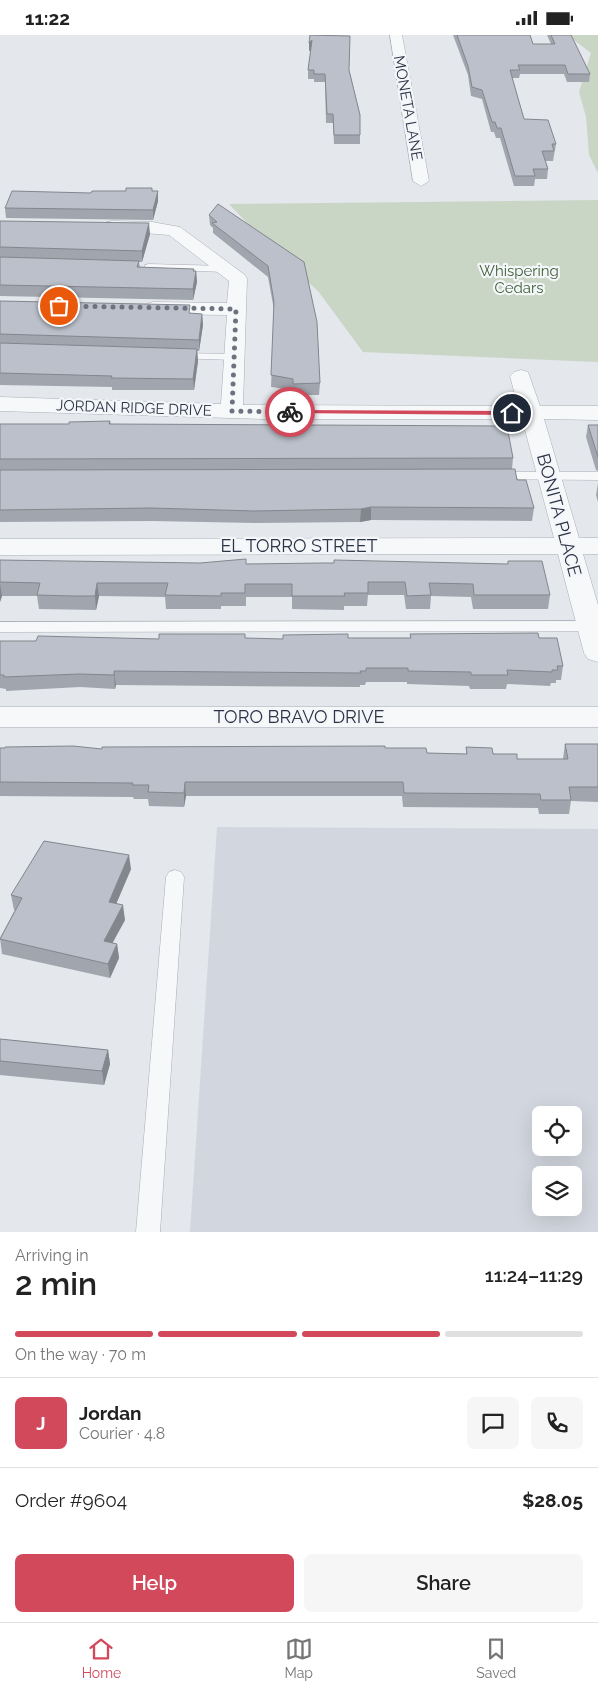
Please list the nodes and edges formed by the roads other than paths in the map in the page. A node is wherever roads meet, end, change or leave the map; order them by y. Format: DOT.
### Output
graph roads {
  1 [pos="396,35"];
  2 [pos="421,181"];
  3 [pos="95,226"];
  4 [pos="137,267"];
  5 [pos="225,269"];
  6 [pos="138,307"];
  7 [pos="236,309"];
  8 [pos="168,355"];
  9 [pos="234,357"];
  10 [pos="521,376"];
  11 [pos="0,404"];
  12 [pos="232,411"];
  13 [pos="532,413"];
  14 [pos="598,413"];
  15 [pos="489,476"];
  16 [pos="548,476"];
  17 [pos="598,476"];
  18 [pos="567,546"];
  19 [pos="598,546"];
  20 [pos="0,547"];
  21 [pos="594,626"];
  22 [pos="0,627"];
  23 [pos="598,653"];
  24 [pos="0,717"];
  25 [pos="598,717"];
  26 [pos="175,877"];
  27 [pos="148,1232"];
  1 -- 2 [label="street, MONETA LANE"];
  3 -- 5 [label="street"];
  4 -- 5 [label="lane"];
  5 -- 7 [label="street"];
  6 -- 7 [label="street"];
  7 -- 9 [label="street"];
  8 -- 9 [label="lane"];
  9 -- 12 [label="street"];
  10 -- 13 [label="street, BONITA PLACE"];
  11 -- 12 [label="street, JORDAN RIDGE DRIVE"];
  12 -- 13 [label="street, JORDAN RIDGE DRIVE"];
  13 -- 14 [label="street, JORDAN RIDGE DRIVE"];
  13 -- 16 [label="street, BONITA PLACE"];
  15 -- 16 [label="lane"];
  16 -- 17 [label="lane"];
  16 -- 18 [label="street, BONITA PLACE"];
  18 -- 19 [label="street, EL TORRO STREET"];
  18 -- 20 [label="street, EL TORRO STREET"];
  18 -- 21 [label="street, BONITA PLACE"];
  21 -- 22 [label="lane"];
  21 -- 23 [label="street, BONITA PLACE"];
  24 -- 25 [label="street, TORO BRAVO DRIVE"];
  26 -- 27 [label="lane"];
}
